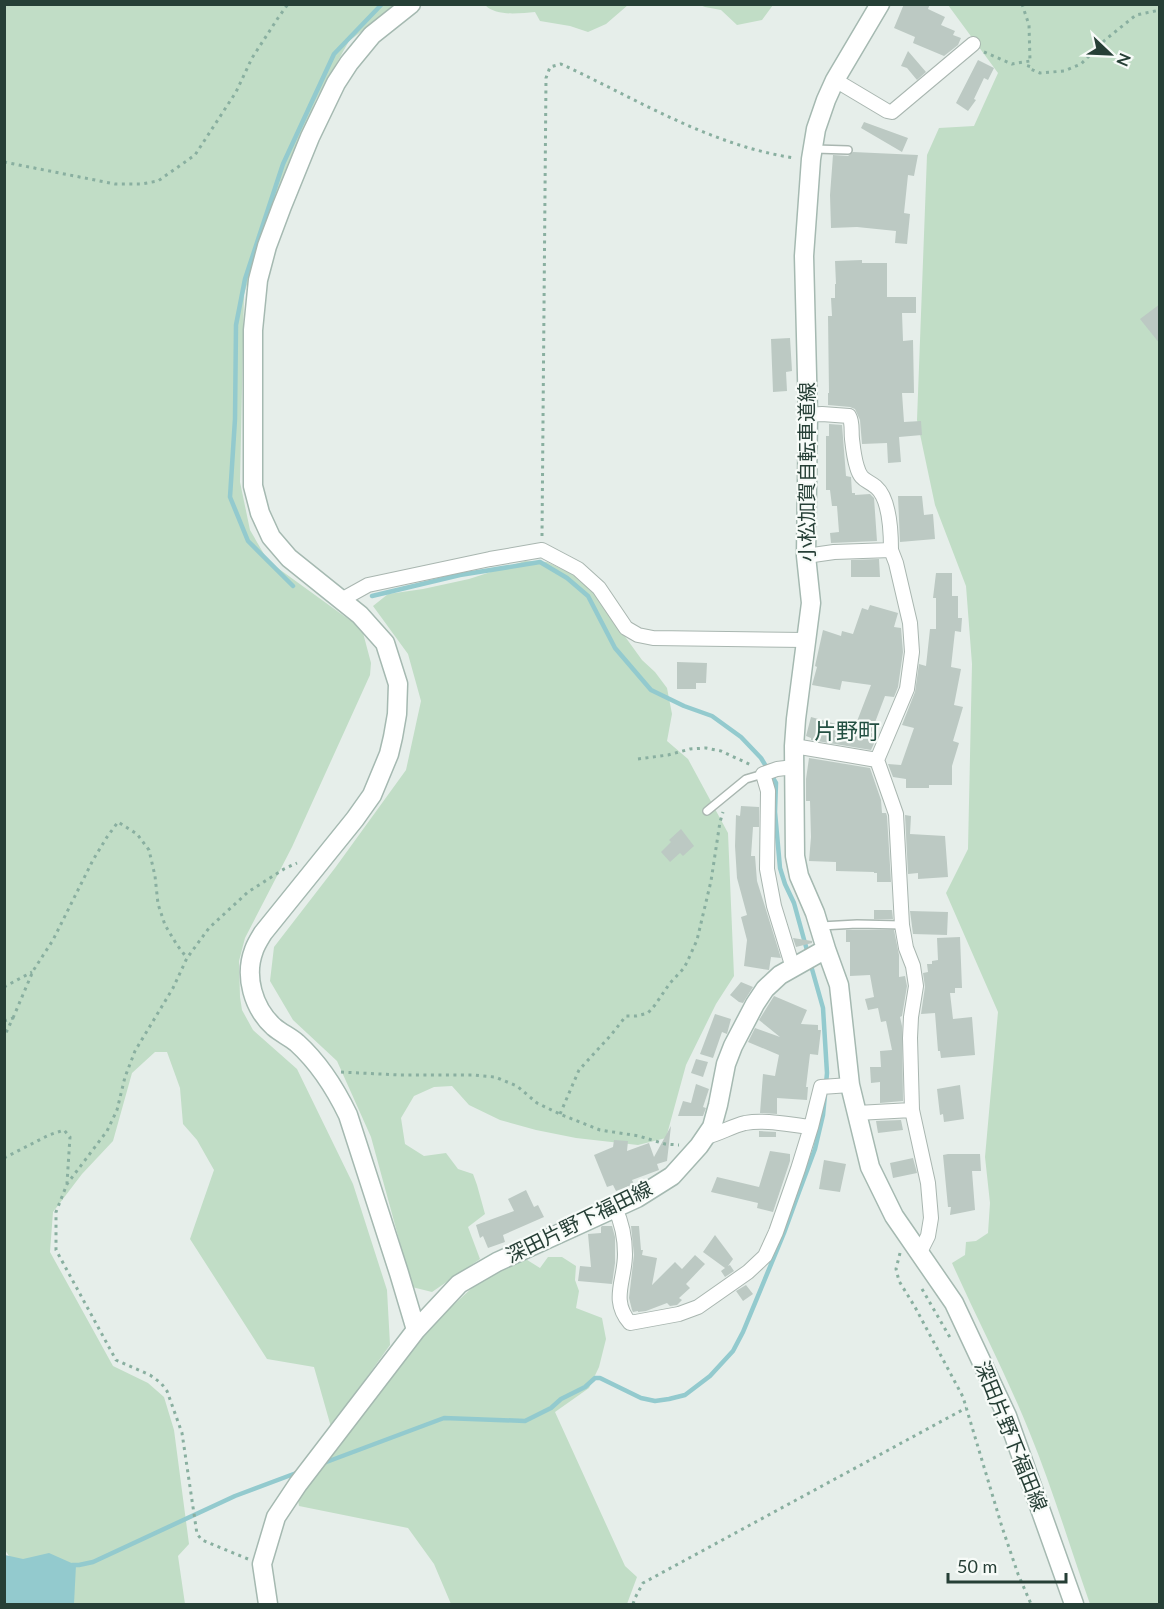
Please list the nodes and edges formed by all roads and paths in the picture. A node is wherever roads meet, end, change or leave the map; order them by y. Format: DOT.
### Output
graph roads {
  1 [pos="288,4"];
  2 [pos="411,4"];
  3 [pos="880,4"];
  4 [pos="1022,4"];
  5 [pos="1160,10"];
  6 [pos="973,44"];
  7 [pos="1030,61"];
  8 [pos="835,80"];
  9 [pos="848,150"];
  10 [pos="812,154"];
  11 [pos="4,162"];
  12 [pos="808,415"];
  13 [pos="542,550"];
  14 [pos="891,550"];
  15 [pos="806,556"];
  16 [pos="341,600"];
  17 [pos="806,640"];
  18 [pos="794,746"];
  19 [pos="638,759"];
  20 [pos="877,760"];
  21 [pos="794,767"];
  22 [pos="763,774"];
  23 [pos="735,788"];
  24 [pos="707,812"];
  25 [pos="304,860"];
  26 [pos="902,925"];
  27 [pos="819,926"];
  28 [pos="826,950"];
  29 [pos="187,958"];
  30 [pos="793,968"];
  31 [pos="33,971"];
  32 [pos="4,987"];
  33 [pos="13,1018"];
  34 [pos="4,1021"];
  35 [pos="4,1037"];
  36 [pos="322,1071"];
  37 [pos="850,1085"];
  38 [pos="912,1110"];
  39 [pos="857,1113"];
  40 [pos="560,1114"];
  41 [pos="811,1127"];
  42 [pos="702,1142"];
  43 [pos="4,1158"];
  44 [pos="67,1184"];
  45 [pos="615,1208"];
  46 [pos="898,1246"];
  47 [pos="901,1252"];
  48 [pos="912,1255"];
  49 [pos="919,1283"];
  50 [pos="416,1330"];
  51 [pos="954,1344"];
  52 [pos="966,1408"];
  53 [pos="262,1564"];
  54 [pos="268,1605"];
  55 [pos="633,1605"];
  56 [pos="1031,1605"];
  57 [pos="1074,1605"];
  1 -- 11 [label="path"];
  2 -- 16 [label="main road"];
  3 -- 8 [label="main road, 小松加賀自転車道線"];
  4 -- 7 [label="path"];
  5 -- 7 [label="path"];
  6 -- 7 [label="path"];
  6 -- 8 [label="street"];
  8 -- 10 [label="main road, 小松加賀自転車道線"];
  9 -- 10 [label="lane"];
  10 -- 12 [label="main road, 小松加賀自転車道線"];
  10 -- 13 [label="path"];
  12 -- 14 [label="street"];
  12 -- 15 [label="main road, 小松加賀自転車道線"];
  13 -- 16 [label="street"];
  13 -- 17 [label="street"];
  14 -- 15 [label="street"];
  14 -- 20 [label="street"];
  15 -- 17 [label="main road, 小松加賀自転車道線"];
  16 -- 36 [label="main road"];
  17 -- 18 [label="main road, 小松加賀自転車道線"];
  18 -- 20 [label="street"];
  18 -- 21 [label="main road, 小松加賀自転車道線"];
  19 -- 22 [label="path"];
  20 -- 26 [label="street"];
  21 -- 22 [label="street"];
  21 -- 27 [label="main road, 小松加賀自転車道線"];
  22 -- 23 [label="lane"];
  22 -- 30 [label="street"];
  23 -- 24 [label="lane"];
  23 -- 40 [label="path"];
  25 -- 29 [label="path"];
  26 -- 27 [label="lane"];
  26 -- 38 [label="street"];
  27 -- 28 [label="main road, 小松加賀自転車道線"];
  28 -- 30 [label="main road, 深田片野下福田線"];
  28 -- 37 [label="main road, 深田片野下福田線"];
  29 -- 31 [label="path"];
  29 -- 44 [label="path"];
  30 -- 42 [label="main road, 深田片野下福田線"];
  31 -- 32 [label="path"];
  31 -- 33 [label="path"];
  33 -- 34 [label="path"];
  33 -- 35 [label="path"];
  36 -- 40 [label="path"];
  36 -- 50 [label="main road"];
  37 -- 39 [label="main road, 深田片野下福田線"];
  37 -- 41 [label="street"];
  38 -- 39 [label="street"];
  38 -- 48 [label="street"];
  39 -- 48 [label="main road, 深田片野下福田線"];
  40 -- 42 [label="path"];
  41 -- 42 [label="street"];
  41 -- 45 [label="street"];
  42 -- 45 [label="main road, 深田片野下福田線"];
  43 -- 44 [label="path"];
  44 -- 53 [label="path"];
  45 -- 50 [label="main road, 深田片野下福田線"];
  46 -- 47 [label="path"];
  47 -- 48 [label="path"];
  47 -- 52 [label="path"];
  48 -- 57 [label="main road, 深田片野下福田線"];
  49 -- 51 [label="path"];
  50 -- 53 [label="main road, 深田片野下福田線"];
  52 -- 55 [label="path"];
  52 -- 56 [label="path"];
  53 -- 54 [label="main road, 深田片野下福田線"];
}
